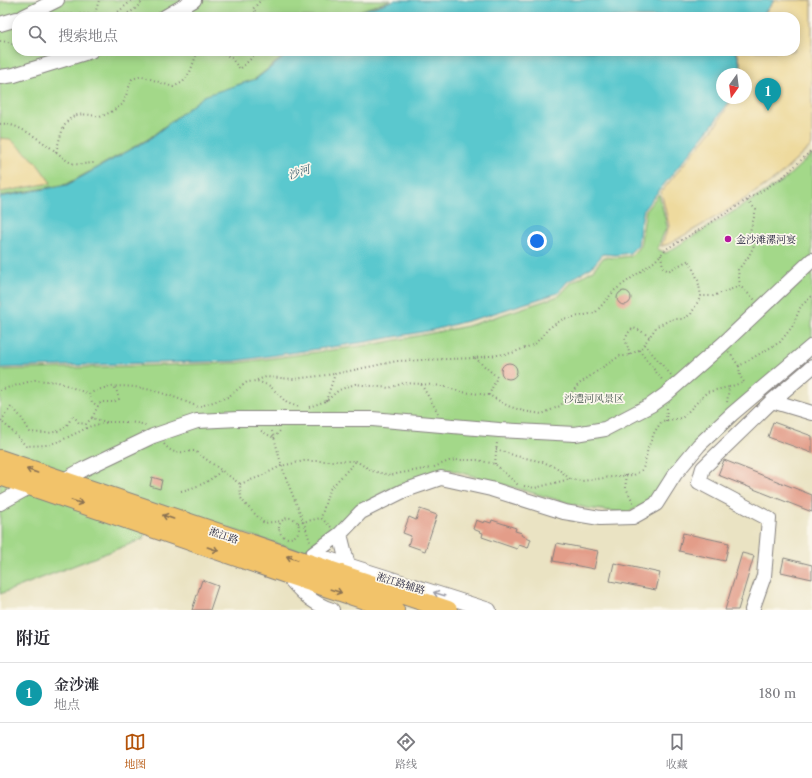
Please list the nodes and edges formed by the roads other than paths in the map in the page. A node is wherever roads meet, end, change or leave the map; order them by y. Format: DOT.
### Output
graph roads {
  1 [pos="57,0"];
  2 [pos="194,0"];
  3 [pos="33,12"];
  4 [pos="174,12"];
  5 [pos="12,20"];
  6 [pos="0,24"];
  7 [pos="75,56"];
  8 [pos="0,77"];
  9 [pos="812,260"];
  10 [pos="812,346"];
  11 [pos="812,367"];
  12 [pos="772,401"];
  13 [pos="812,413"];
  14 [pos="0,459"];
  15 [pos="0,476"];
  16 [pos="62,481"];
  17 [pos="31,486"];
  18 [pos="0,503"];
  19 [pos="340,534"];
  20 [pos="312,560"];
  21 [pos="346,571"];
  22 [pos="286,574"];
  23 [pos="332,610"];
  24 [pos="395,610"];
  25 [pos="448,610"];
  26 [pos="489,610"];
  27 [pos="752,610"];
  1 -- 3 [label="street"];
  2 -- 4 [label="street"];
  5 -- 6 [label="street"];
  7 -- 8 [label="street"];
  9 -- 16 [label="street"];
  10 -- 19 [label="street"];
  11 -- 12 [label="street"];
  12 -- 13 [label="street"];
  12 -- 27 [label="street"];
  16 -- 14 [label="main road, 淞江路, one-way"];
  15 -- 17 [label="main road, 淞江路"];
  20 -- 16 [label="main road, 淞江路, one-way"];
  17 -- 18 [label="street"];
  17 -- 22 [label="main road, 淞江路, one-way"];
  19 -- 20 [label="street"];
  19 -- 21 [label="street"];
  20 -- 21 [label="main road, 淞江路"];
  21 -- 25 [label="main road, 淞江路"];
  26 -- 21 [label="street, 淞江路辅路, one-way"];
  22 -- 23 [label="street"];
  22 -- 24 [label="main road, 淞江路, one-way"];
}
